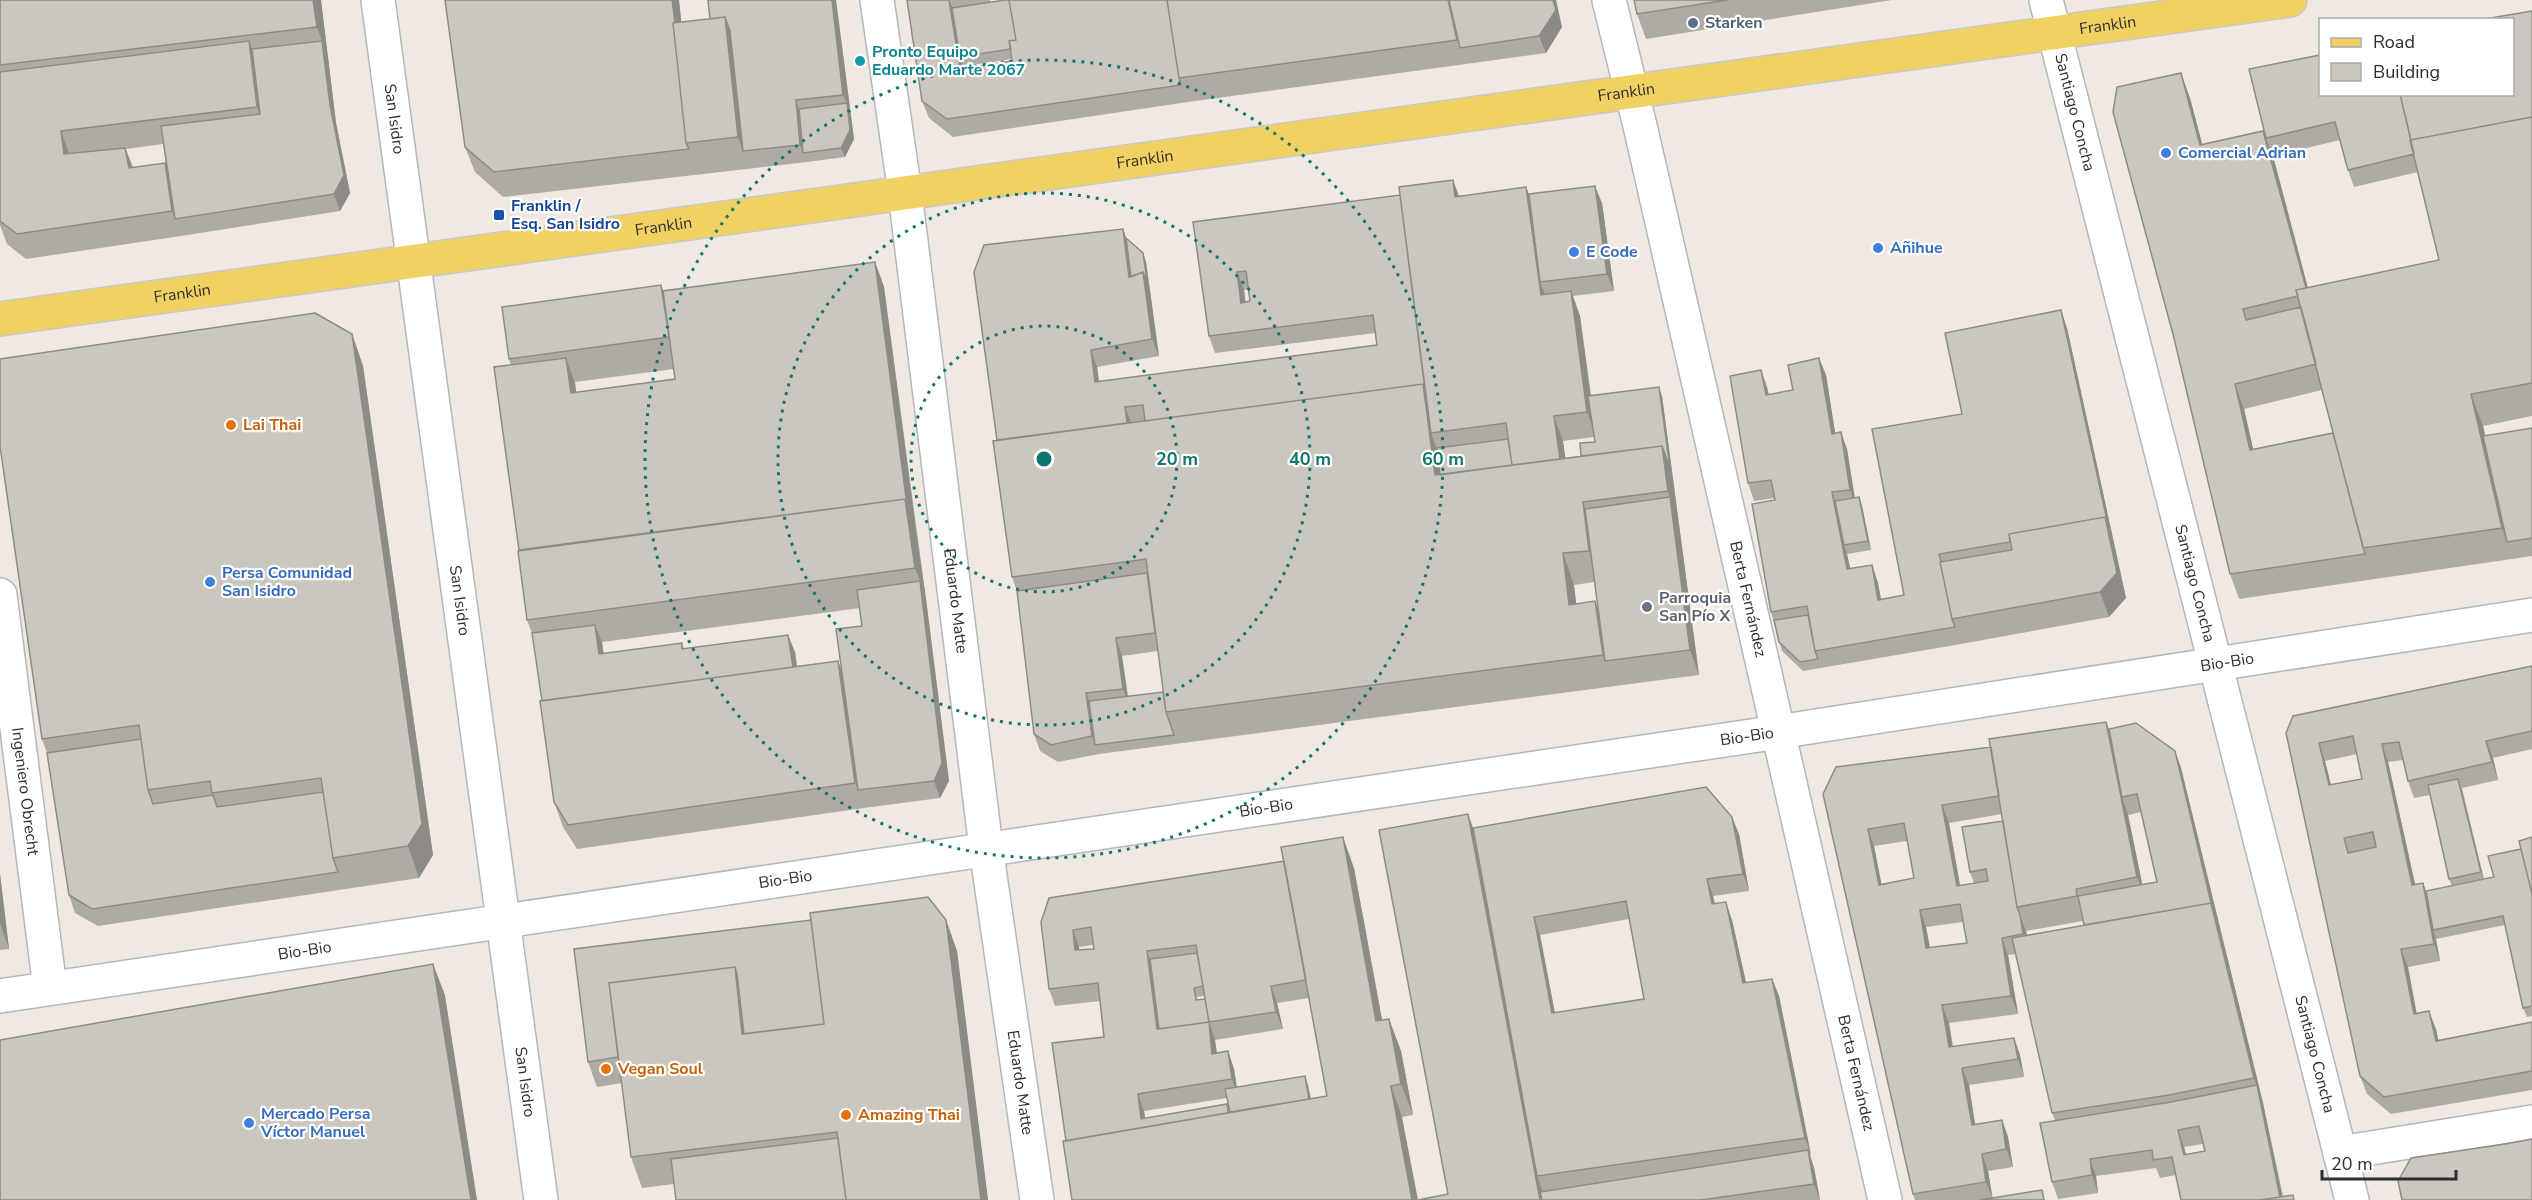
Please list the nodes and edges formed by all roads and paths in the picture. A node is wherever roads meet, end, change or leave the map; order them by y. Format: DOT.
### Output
graph roads {
  1 [pos="378,0"];
  2 [pos="877,0"];
  3 [pos="1609,0"];
  4 [pos="2046,0"];
  5 [pos="2290,0"];
  6 [pos="2055,33"];
  7 [pos="1632,92"];
  8 [pos="905,193"];
  9 [pos="414,260"];
  10 [pos="0,319"];
  11 [pos="0,595"];
  12 [pos="2532,615"];
  13 [pos="2216,665"];
  14 [pos="1778,732"];
  15 [pos="986,848"];
  16 [pos="501,920"];
  17 [pos="50,988"];
  18 [pos="0,996"];
  19 [pos="2532,1122"];
  20 [pos="2340,1153"];
  21 [pos="541,1200"];
  22 [pos="1037,1200"];
  23 [pos="1885,1200"];
  24 [pos="2352,1200"];
  1 -- 9 [label="street, San Isidro"];
  2 -- 8 [label="street, Eduardo Matte"];
  3 -- 7 [label="street, Berta Fernández"];
  4 -- 6 [label="street, Santiago Concha"];
  5 -- 6 [label="main road, Franklin"];
  6 -- 7 [label="main road, Franklin"];
  6 -- 13 [label="street, Santiago Concha"];
  7 -- 8 [label="main road, Franklin"];
  7 -- 14 [label="street, Berta Fernández"];
  8 -- 9 [label="main road, Franklin"];
  8 -- 15 [label="street, Eduardo Matte"];
  9 -- 10 [label="main road, Franklin"];
  9 -- 16 [label="street, San Isidro"];
  11 -- 17 [label="street, Ingeniero Obrecht"];
  12 -- 13 [label="street, Bio-Bio"];
  13 -- 14 [label="street, Bio-Bio"];
  13 -- 20 [label="street, Santiago Concha"];
  14 -- 15 [label="street, Bio-Bio"];
  14 -- 23 [label="street, Berta Fernández"];
  15 -- 16 [label="street, Bio-Bio"];
  15 -- 22 [label="street, Eduardo Matte"];
  16 -- 17 [label="street, Bio-Bio"];
  16 -- 21 [label="street, San Isidro"];
  17 -- 18 [label="street, Bio-Bio"];
  19 -- 20 [label="street"];
  20 -- 24 [label="street, Santiago Concha"];
}
